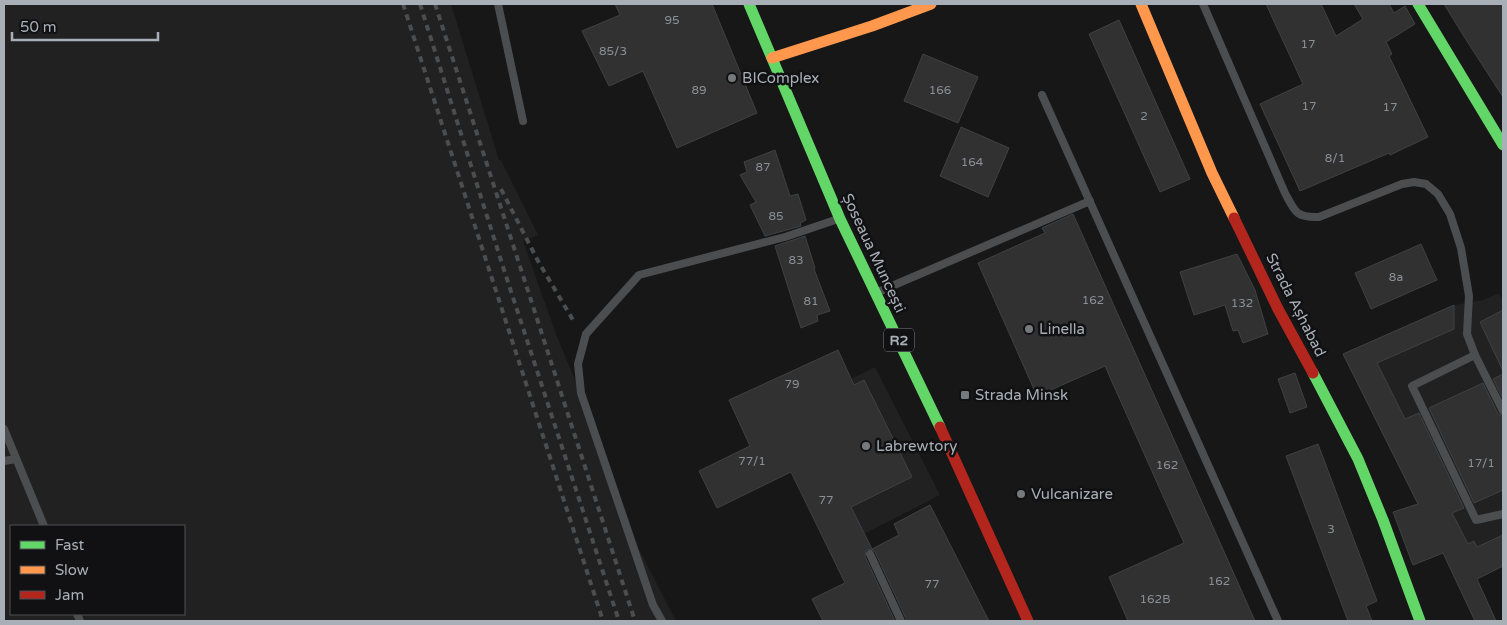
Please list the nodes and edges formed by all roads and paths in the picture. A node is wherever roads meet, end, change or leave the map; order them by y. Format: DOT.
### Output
graph roads {
  1 [pos="498,4"];
  2 [pos="749,4"];
  3 [pos="931,4"];
  4 [pos="1141,4"];
  5 [pos="1203,4"];
  6 [pos="1418,4"];
  7 [pos="772,58"];
  8 [pos="1042,95"];
  9 [pos="523,121"];
  10 [pos="1503,145"];
  11 [pos="1090,201"];
  12 [pos="840,219"];
  13 [pos="876,292"];
  14 [pos="1474,355"];
  15 [pos="1503,411"];
  16 [pos="4,429"];
  17 [pos="16,459"];
  18 [pos="4,460"];
  19 [pos="1503,514"];
  20 [pos="44,525"];
  21 [pos="870,554"];
  22 [pos="1026,620"];
  23 [pos="662,621"];
  24 [pos="901,621"];
  25 [pos="1278,621"];
  26 [pos="1420,621"];
  1 -- 9 [label="lane"];
  2 -- 7 [label="street, Șoseaua Muncești / R2"];
  3 -- 7 [label="street"];
  4 -- 26 [label="street, Strada Așhabad"];
  5 -- 14 [label="lane"];
  6 -- 10 [label="street"];
  7 -- 12 [label="street, Șoseaua Muncești / R2"];
  8 -- 11 [label="lane"];
  11 -- 13 [label="lane"];
  11 -- 25 [label="lane"];
  12 -- 13 [label="street, Șoseaua Muncești / R2"];
  12 -- 23 [label="lane"];
  13 -- 22 [label="street, Șoseaua Muncești / R2"];
  14 -- 15 [label="lane"];
  14 -- 19 [label="lane"];
  16 -- 17 [label="lane"];
  17 -- 18 [label="lane"];
  17 -- 20 [label="lane"];
  21 -- 24 [label="lane"];
}
